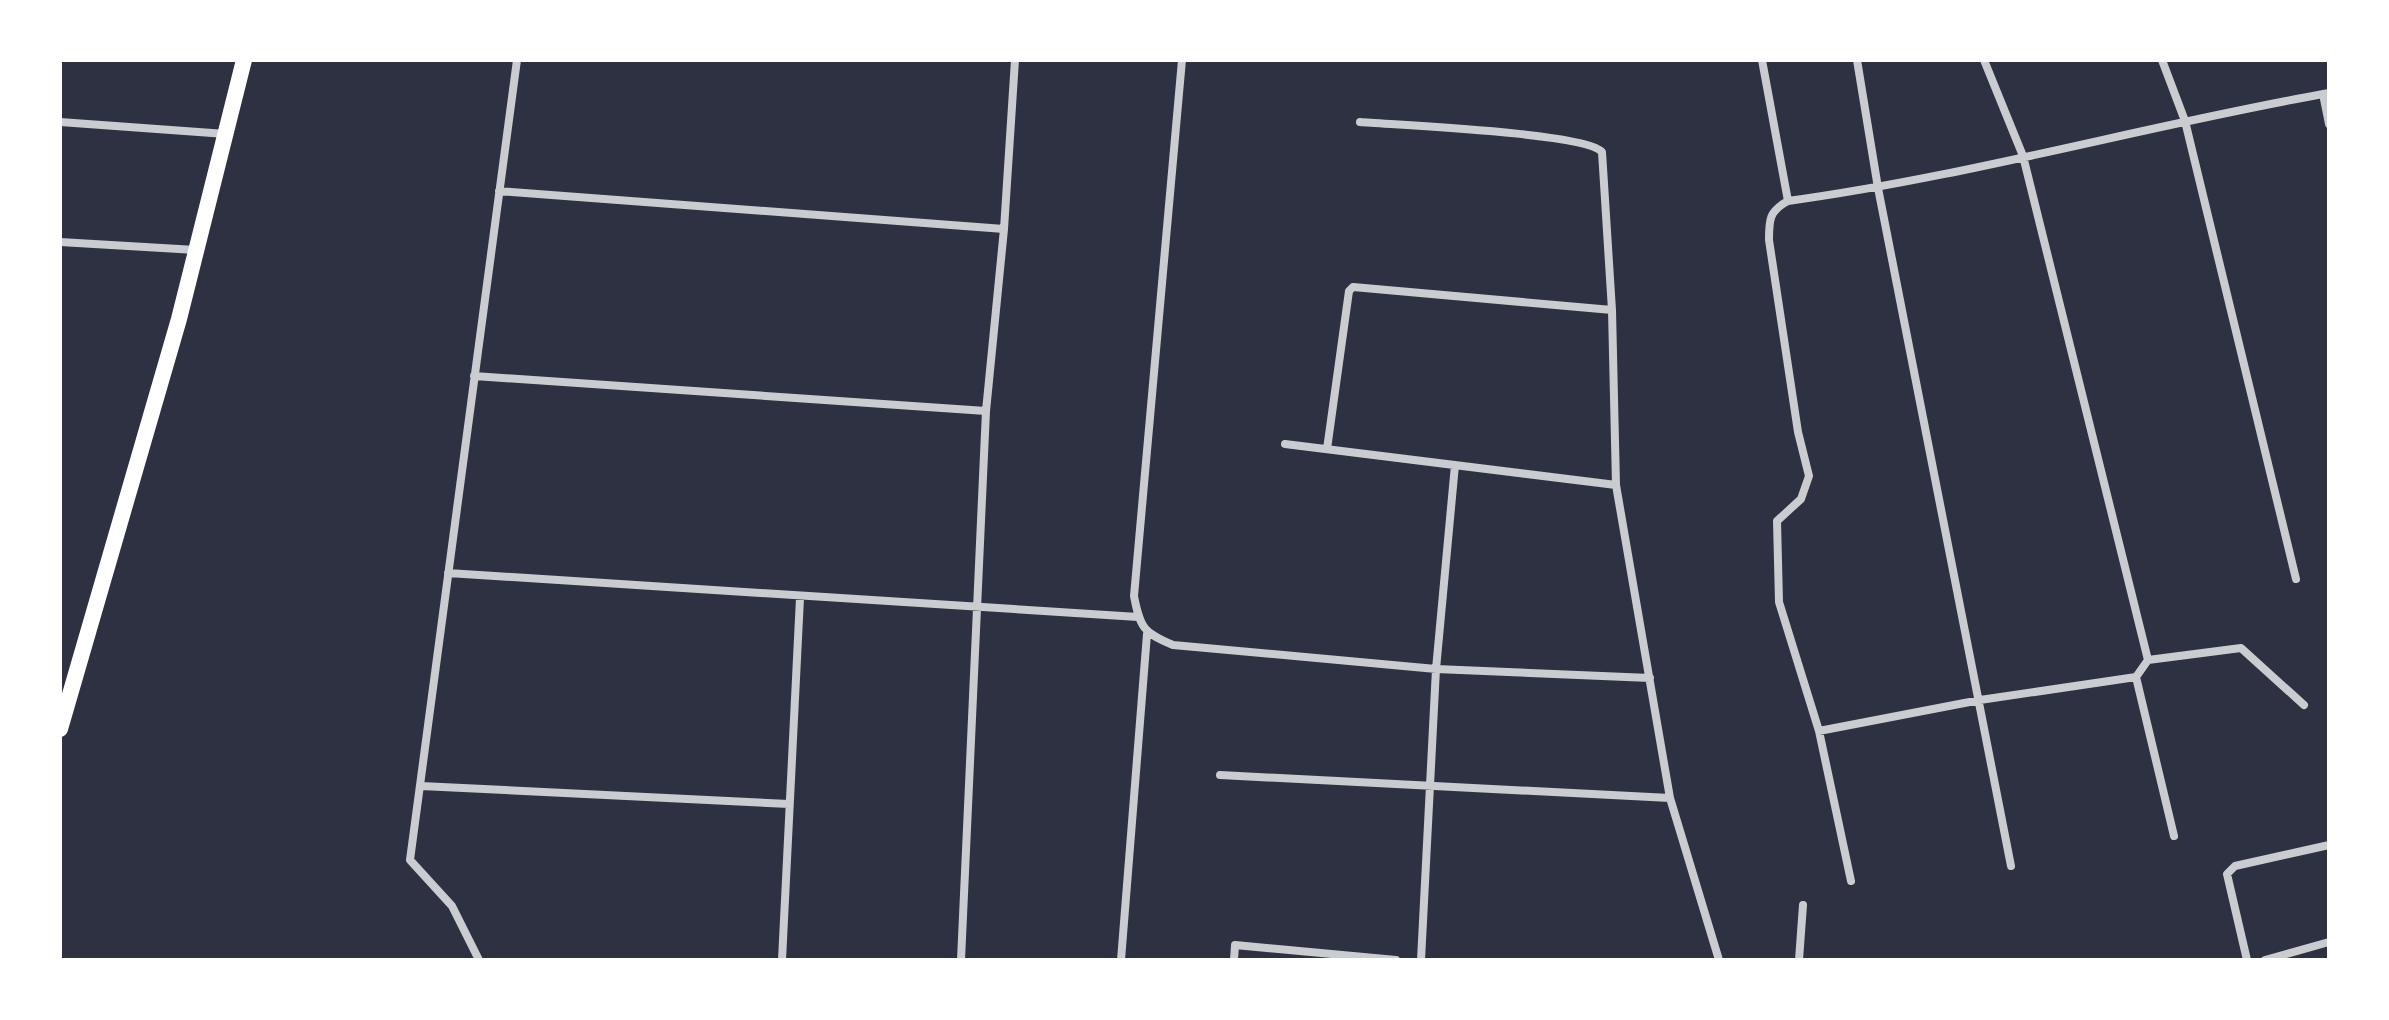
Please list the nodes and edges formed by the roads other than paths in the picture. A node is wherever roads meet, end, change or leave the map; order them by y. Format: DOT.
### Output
graph roads {
  1 [pos="244,60"];
  2 [pos="517,60"];
  3 [pos="1015,60"];
  4 [pos="1182,60"];
  5 [pos="1762,60"];
  6 [pos="1857,60"];
  7 [pos="1984,60"];
  8 [pos="2162,60"];
  9 [pos="2326,93"];
  10 [pos="2185,121"];
  11 [pos="60,122"];
  12 [pos="1360,122"];
  13 [pos="2329,124"];
  14 [pos="226,134"];
  15 [pos="2023,156"];
  16 [pos="1878,188"];
  17 [pos="499,191"];
  18 [pos="1788,201"];
  19 [pos="1004,229"];
  20 [pos="60,242"];
  21 [pos="197,250"];
  22 [pos="1612,310"];
  23 [pos="474,376"];
  24 [pos="986,411"];
  25 [pos="1285,444"];
  26 [pos="1327,449"];
  27 [pos="1455,465"];
  28 [pos="1616,485"];
  29 [pos="448,573"];
  30 [pos="2296,579"];
  31 [pos="800,598"];
  32 [pos="979,606"];
  33 [pos="1138,617"];
  34 [pos="1147,634"];
  35 [pos="2148,660"];
  36 [pos="1436,669"];
  37 [pos="2136,677"];
  38 [pos="1650,678"];
  39 [pos="1980,700"];
  40 [pos="2304,705"];
  41 [pos="60,729"];
  42 [pos="1819,731"];
  43 [pos="1220,775"];
  44 [pos="421,786"];
  45 [pos="1432,787"];
  46 [pos="1670,798"];
  47 [pos="789,804"];
  48 [pos="2174,836"];
  49 [pos="2329,845"];
  50 [pos="2011,866"];
  51 [pos="1851,881"];
  52 [pos="1803,905"];
  53 [pos="2329,942"];
  54 [pos="479,960"];
  55 [pos="782,960"];
  56 [pos="961,960"];
  57 [pos="1121,960"];
  58 [pos="1234,960"];
  59 [pos="1396,960"];
  60 [pos="1421,960"];
  61 [pos="1719,960"];
  62 [pos="1799,960"];
  63 [pos="2247,960"];
  64 [pos="2265,960"];
  1 -- 14 [label="main road"];
  2 -- 17 [label="street"];
  3 -- 19 [label="street"];
  4 -- 33 [label="street"];
  5 -- 18 [label="street"];
  6 -- 16 [label="street"];
  7 -- 15 [label="street"];
  8 -- 10 [label="street"];
  9 -- 10 [label="street"];
  9 -- 13 [label="street"];
  10 -- 15 [label="street"];
  10 -- 30 [label="street"];
  11 -- 14 [label="street"];
  12 -- 22 [label="street"];
  14 -- 21 [label="main road"];
  15 -- 16 [label="street"];
  15 -- 35 [label="street"];
  16 -- 18 [label="street"];
  16 -- 39 [label="street"];
  17 -- 19 [label="street"];
  17 -- 23 [label="street"];
  18 -- 42 [label="street"];
  19 -- 24 [label="street"];
  20 -- 21 [label="street"];
  21 -- 41 [label="main road"];
  22 -- 26 [label="street"];
  22 -- 28 [label="street"];
  23 -- 24 [label="street"];
  23 -- 29 [label="street"];
  24 -- 32 [label="street"];
  25 -- 26 [label="street"];
  26 -- 27 [label="street"];
  27 -- 28 [label="street"];
  27 -- 36 [label="street"];
  28 -- 38 [label="street"];
  29 -- 31 [label="street"];
  29 -- 44 [label="street"];
  31 -- 32 [label="street"];
  31 -- 47 [label="street"];
  32 -- 33 [label="street"];
  32 -- 56 [label="street"];
  33 -- 34 [label="street"];
  34 -- 36 [label="street"];
  34 -- 57 [label="street"];
  35 -- 37 [label="street"];
  35 -- 40 [label="street"];
  36 -- 38 [label="street"];
  36 -- 45 [label="street"];
  37 -- 39 [label="street"];
  37 -- 48 [label="street"];
  38 -- 46 [label="street"];
  39 -- 42 [label="street"];
  39 -- 50 [label="street"];
  42 -- 51 [label="street"];
  43 -- 45 [label="street"];
  44 -- 47 [label="street"];
  44 -- 54 [label="street"];
  45 -- 46 [label="street"];
  45 -- 60 [label="street"];
  46 -- 61 [label="street"];
  47 -- 55 [label="street"];
  49 -- 63 [label="street"];
  52 -- 62 [label="street"];
  53 -- 64 [label="street"];
  58 -- 59 [label="street"];
}
